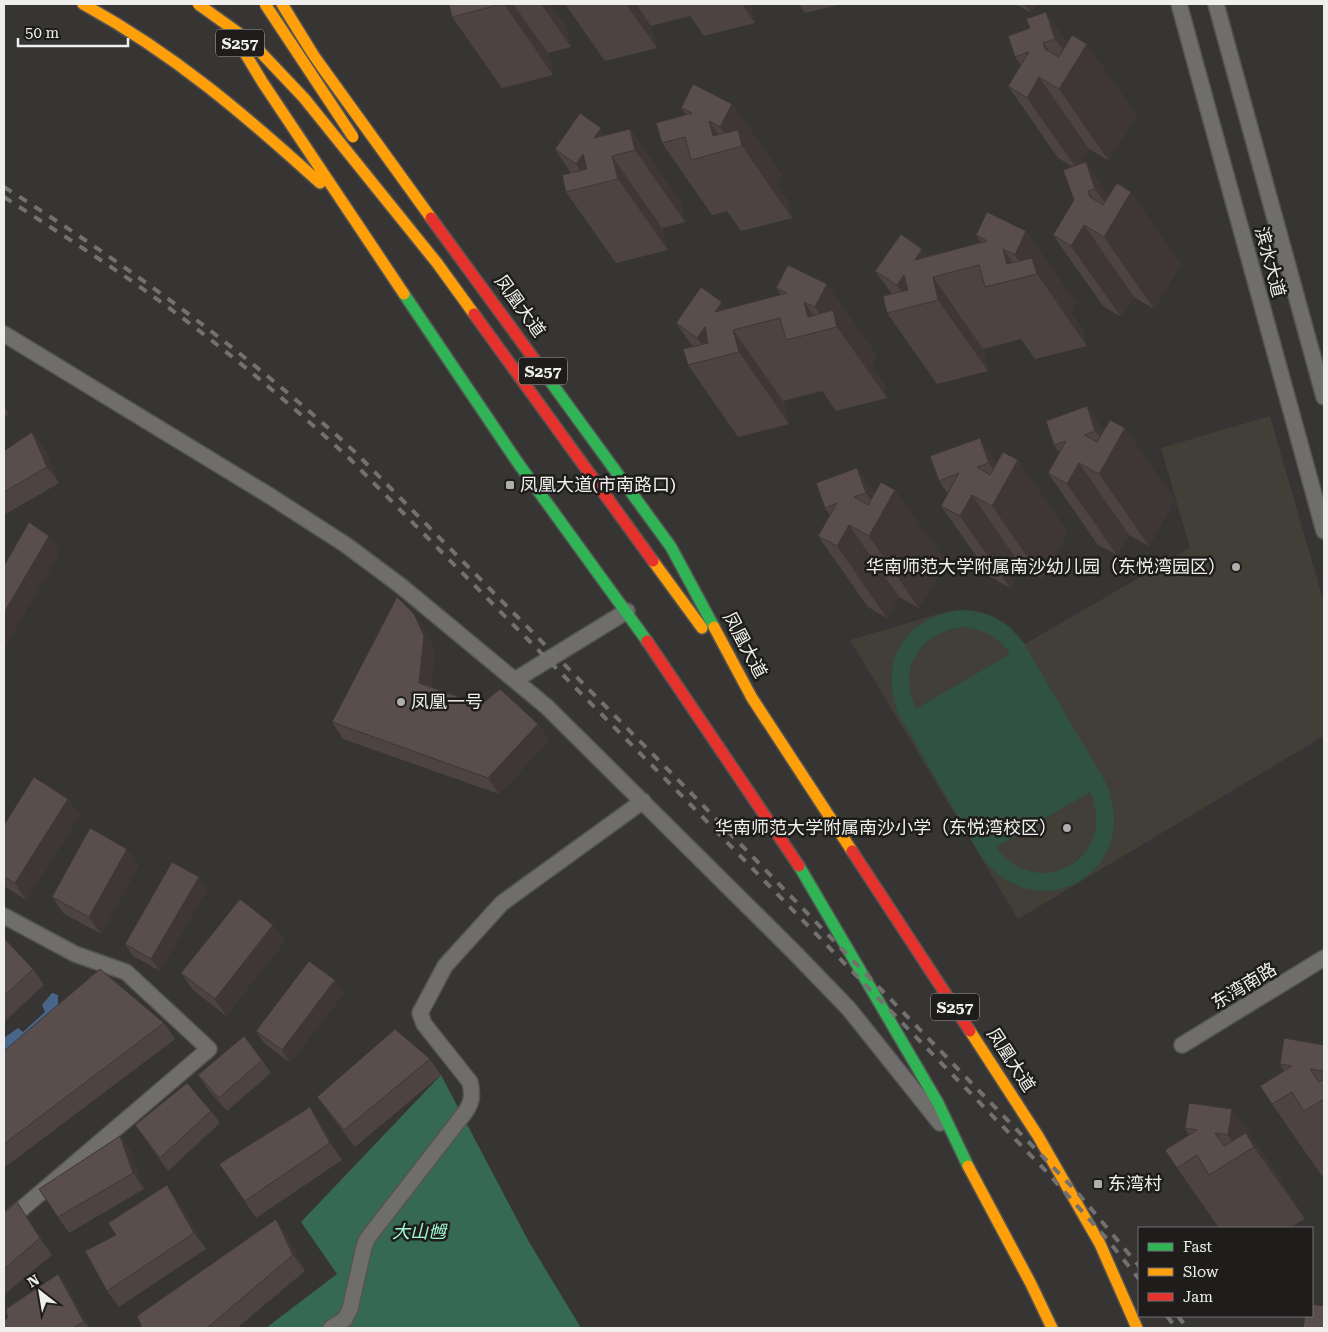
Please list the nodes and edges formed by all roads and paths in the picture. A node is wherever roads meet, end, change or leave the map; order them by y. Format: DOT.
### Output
graph roads {
  1 [pos="82,4"];
  2 [pos="198,4"];
  3 [pos="216,4"];
  4 [pos="265,4"];
  5 [pos="282,4"];
  6 [pos="293,4"];
  7 [pos="1179,4"];
  8 [pos="1216,4"];
  9 [pos="300,35"];
  10 [pos="314,56"];
  11 [pos="264,83"];
  12 [pos="344,205"];
  13 [pos="437,263"];
  14 [pos="4,334"];
  15 [pos="1324,397"];
  16 [pos="1324,531"];
  17 [pos="627,611"];
  18 [pos="515,680"];
  19 [pos="752,698"];
  20 [pos="643,801"];
  21 [pos="4,916"];
  22 [pos="1324,958"];
  23 [pos="1182,1045"];
  24 [pos="968,1166"];
  25 [pos="4,1224"];
  26 [pos="331,1328"];
  27 [pos="1052,1328"];
  28 [pos="1137,1328"];
  1 -- 12 [label="main road"];
  2 -- 13 [label="main road, S257, bridge"];
  3 -- 11 [label="main road, S257"];
  4 -- 13 [label="main road, bridge"];
  5 -- 9 [label="main road, 凤凰大道 / S257"];
  6 -- 9 [label="main road"];
  7 -- 16 [label="street, 滨水大道"];
  8 -- 15 [label="street, 滨水大道"];
  9 -- 10 [label="main road, 凤凰大道 / S257"];
  10 -- 11 [label="main road"];
  10 -- 19 [label="main road, 凤凰大道 / S257"];
  11 -- 12 [label="main road, S257"];
  12 -- 17 [label="main road, S257"];
  13 -- 19 [label="main road, S257, bridge"];
  14 -- 18 [label="street"];
  17 -- 18 [label="street"];
  17 -- 24 [label="main road, S257"];
  18 -- 20 [label="street"];
  19 -- 28 [label="main road, 凤凰大道 / S257"];
  20 -- 24 [label="street"];
  20 -- 26 [label="street"];
  21 -- 25 [label="street"];
  22 -- 23 [label="street, 东湾南路"];
  24 -- 27 [label="main road, S257"];
}
